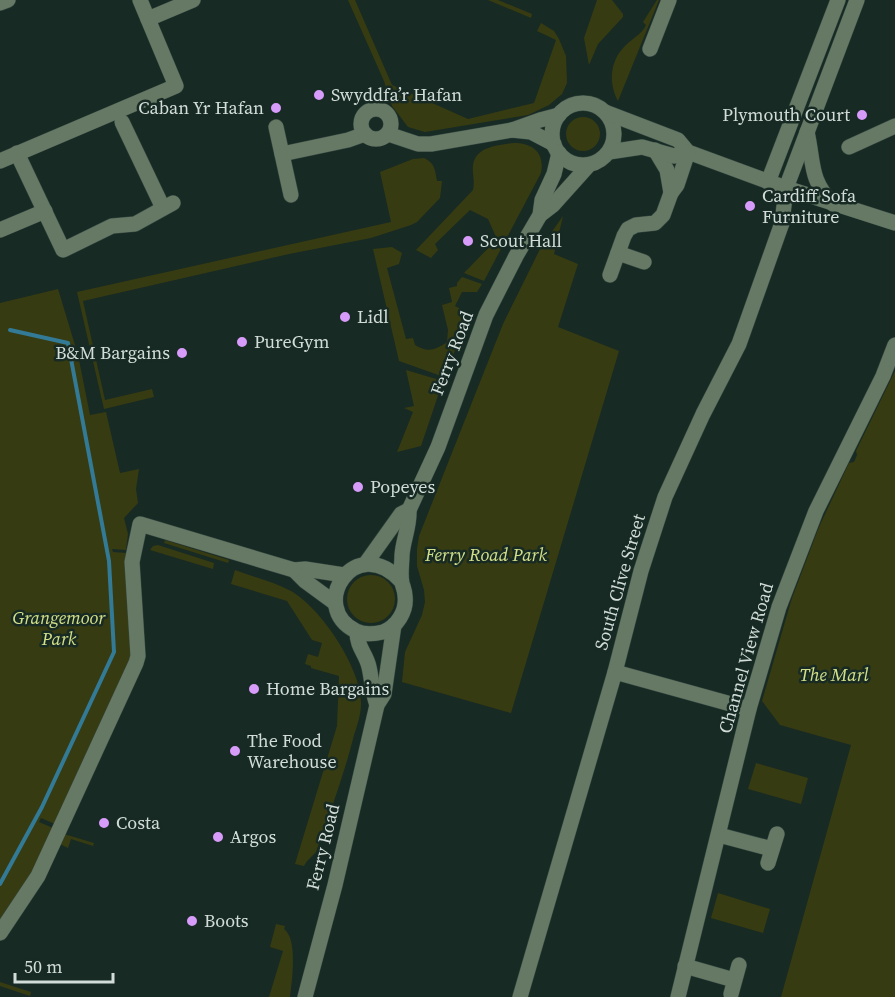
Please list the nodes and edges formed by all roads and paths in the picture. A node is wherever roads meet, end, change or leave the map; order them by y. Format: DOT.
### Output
graph roads {
  1 [pos="8,0"];
  2 [pos="140,0"];
  3 [pos="193,0"];
  4 [pos="669,0"];
  5 [pos="838,0"];
  6 [pos="857,0"];
  7 [pos="0,3"];
  8 [pos="148,19"];
  9 [pos="650,49"];
  10 [pos="605,112"];
  11 [pos="559,115"];
  12 [pos="122,122"];
  13 [pos="276,126"];
  14 [pos="895,126"];
  15 [pos="512,130"];
  16 [pos="807,132"];
  17 [pos="365,134"];
  18 [pos="388,134"];
  19 [pos="849,147"];
  20 [pos="556,149"];
  21 [pos="655,150"];
  22 [pos="609,152"];
  23 [pos="688,152"];
  24 [pos="17,153"];
  25 [pos="282,154"];
  26 [pos="0,160"];
  27 [pos="588,166"];
  28 [pos="768,182"];
  29 [pos="786,188"];
  30 [pos="671,193"];
  31 [pos="291,195"];
  32 [pos="833,204"];
  33 [pos="45,211"];
  34 [pos="540,215"];
  35 [pos="895,223"];
  36 [pos="0,230"];
  37 [pos="618,253"];
  38 [pos="644,262"];
  39 [pos="610,275"];
  40 [pos="895,345"];
  41 [pos="410,510"];
  42 [pos="366,563"];
  43 [pos="294,570"];
  44 [pos="344,575"];
  45 [pos="401,581"];
  46 [pos="335,603"];
  47 [pos="394,626"];
  48 [pos="357,632"];
  49 [pos="615,672"];
  50 [pos="377,705"];
  51 [pos="749,709"];
  52 [pos="719,835"];
  53 [pos="772,849"];
  54 [pos="0,933"];
  55 [pos="739,965"];
  56 [pos="685,966"];
  57 [pos="305,997"];
  58 [pos="520,997"];
  59 [pos="678,997"];
  1 -- 7 [label="street"];
  2 -- 8 [label="street"];
  3 -- 8 [label="street"];
  4 -- 9 [label="street"];
  5 -- 28 [label="street"];
  6 -- 16 [label="street, South Clive Street"];
  8 -- 24 [label="street"];
  10 -- 11 [label="street, Ferry Road"];
  10 -- 22 [label="street"];
  10 -- 23 [label="street, Ferry Road"];
  11 -- 15 [label="street"];
  11 -- 20 [label="street, Ferry Road"];
  12 -- 33 [label="street"];
  13 -- 25 [label="street"];
  14 -- 19 [label="street"];
  15 -- 18 [label="street"];
  15 -- 20 [label="street"];
  16 -- 29 [label="street, South Clive Street"];
  16 -- 32 [label="street"];
  17 -- 18 [label="street"];
  17 -- 18 [label="street"];
  17 -- 25 [label="street"];
  20 -- 27 [label="street"];
  20 -- 34 [label="street, Ferry Road"];
  21 -- 22 [label="street, Ferry Road"];
  21 -- 23 [label="street, Ferry Road"];
  21 -- 30 [label="street"];
  22 -- 27 [label="street, Ferry Road"];
  23 -- 28 [label="street, Ferry Road"];
  23 -- 30 [label="street"];
  24 -- 26 [label="street"];
  24 -- 33 [label="street"];
  25 -- 31 [label="street"];
  27 -- 34 [label="street, Ferry Road"];
  28 -- 29 [label="street, Ferry Road"];
  29 -- 32 [label="street, Ferry Road"];
  29 -- 49 [label="street, South Clive Street"];
  30 -- 37 [label="street"];
  32 -- 35 [label="street, Ferry Road"];
  33 -- 36 [label="street"];
  34 -- 41 [label="street, Ferry Road"];
  37 -- 38 [label="street"];
  37 -- 39 [label="street"];
  40 -- 51 [label="street, Channel View Road"];
  41 -- 42 [label="street, Ferry Road"];
  41 -- 45 [label="street, Ferry Road"];
  42 -- 44 [label="street, Ferry Road"];
  42 -- 45 [label="street"];
  43 -- 44 [label="street"];
  43 -- 46 [label="street, Ferry Road"];
  43 -- 54 [label="street"];
  44 -- 46 [label="street"];
  45 -- 47 [label="street, Ferry Road"];
  46 -- 48 [label="street, Ferry Road"];
  47 -- 48 [label="street"];
  47 -- 50 [label="street, Ferry Road"];
  48 -- 50 [label="street, Ferry Road"];
  49 -- 51 [label="street"];
  49 -- 58 [label="street, South Clive Street"];
  50 -- 57 [label="street, Ferry Road"];
  51 -- 52 [label="street, Channel View Road"];
  52 -- 53 [label="street"];
  52 -- 56 [label="street, Channel View Road"];
  55 -- 56 [label="street"];
  56 -- 59 [label="street, Channel View Road"];
}
